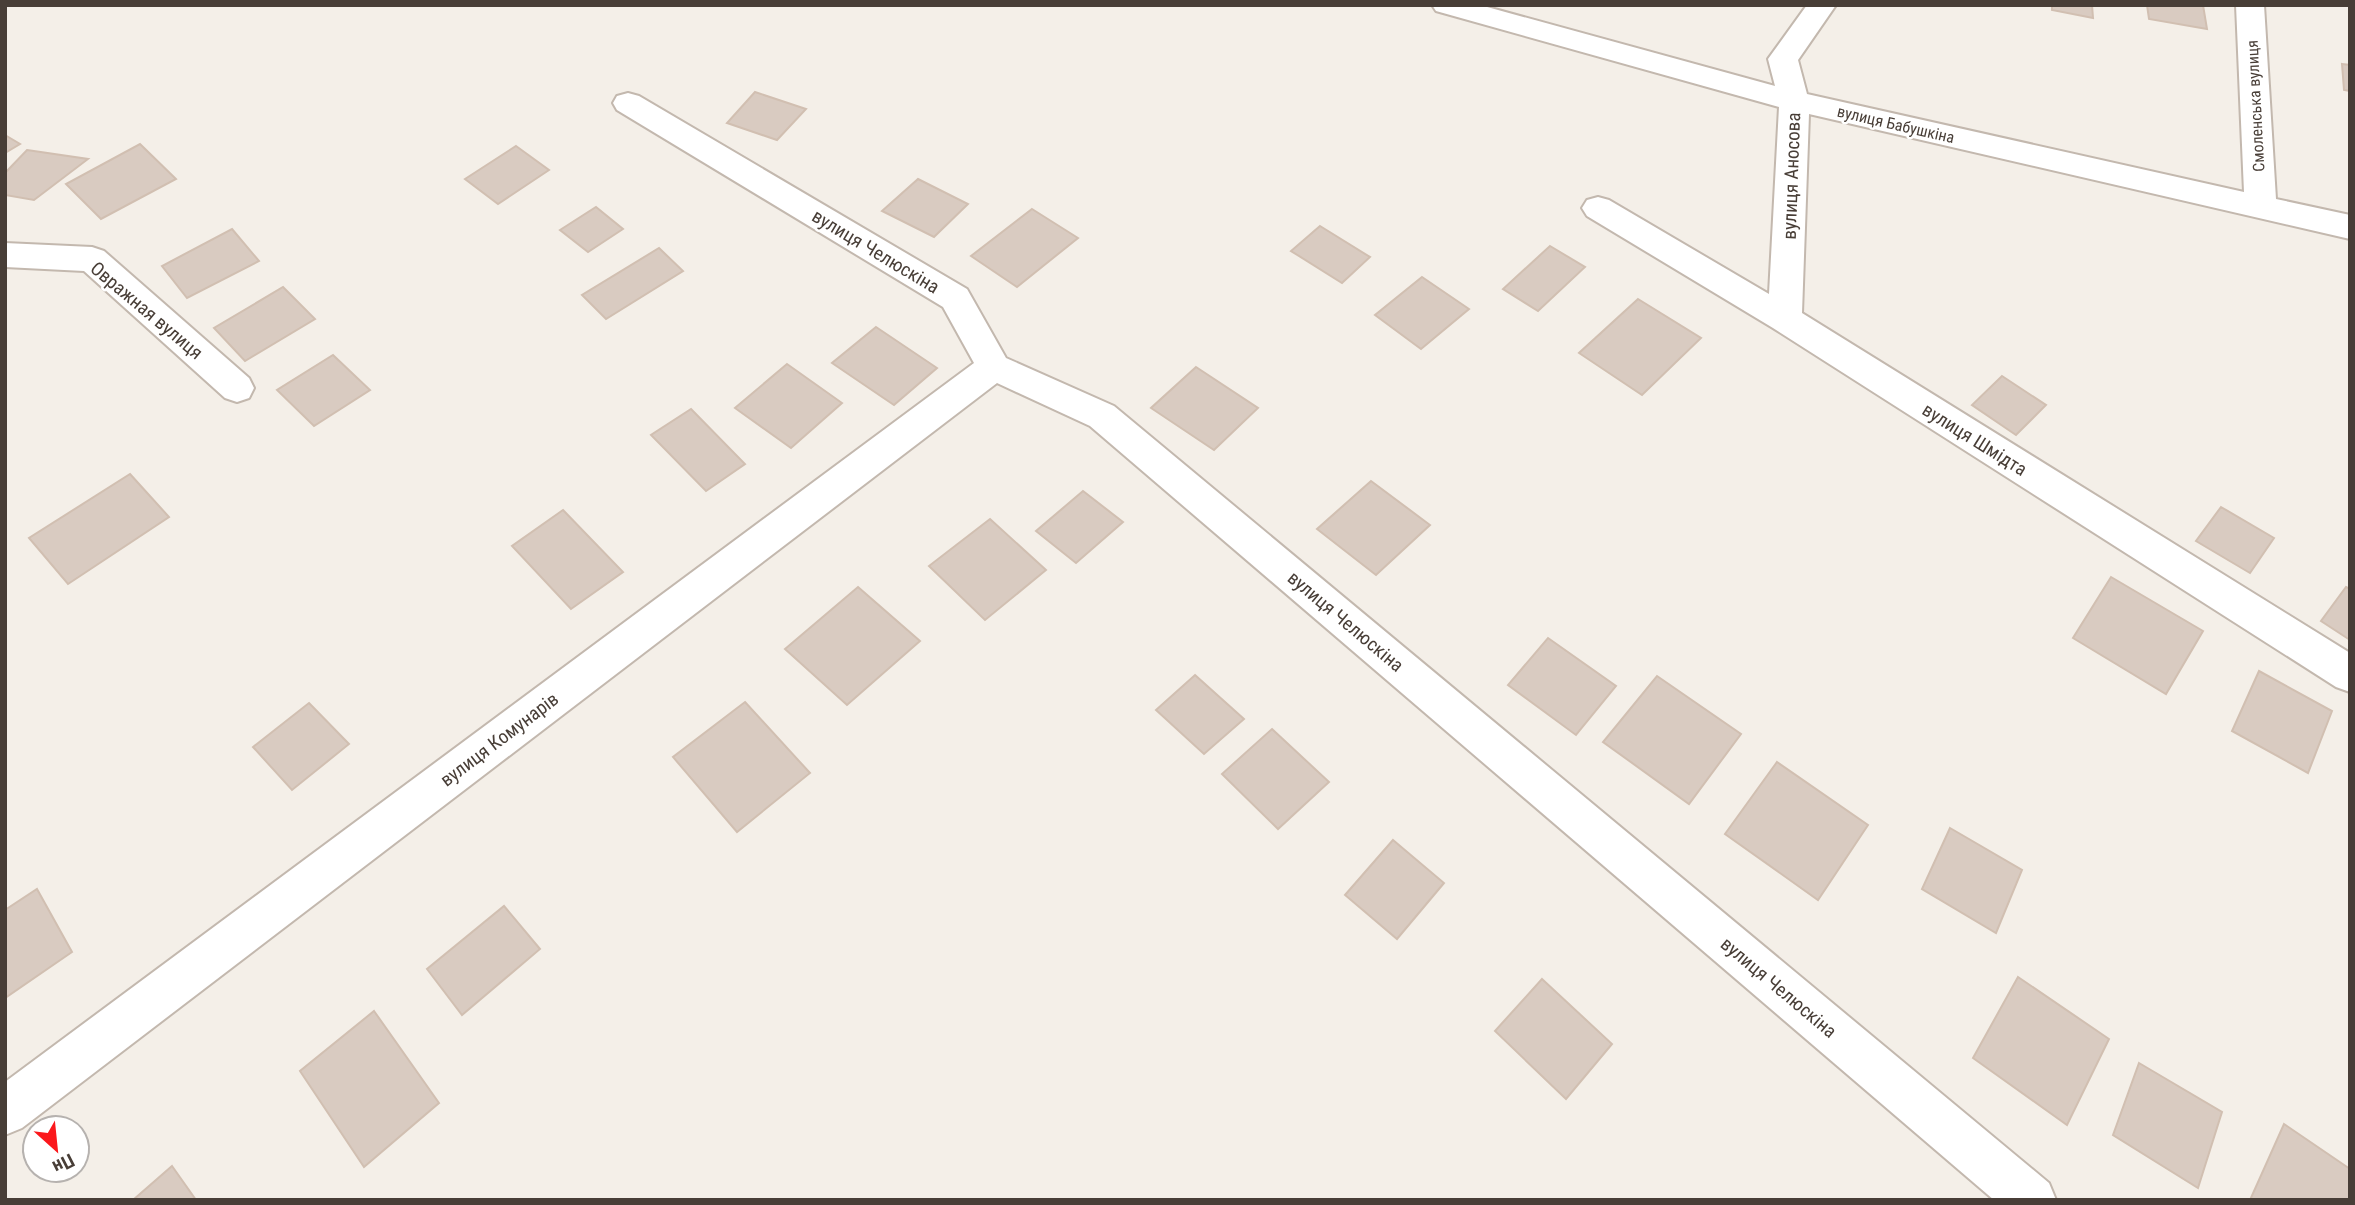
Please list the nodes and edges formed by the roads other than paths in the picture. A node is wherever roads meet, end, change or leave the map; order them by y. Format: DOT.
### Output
graph roads {
  1 [pos="1446,5"];
  2 [pos="1822,5"];
  3 [pos="2250,5"];
  4 [pos="1794,101"];
  5 [pos="628,103"];
  6 [pos="2261,206"];
  7 [pos="1598,208"];
  8 [pos="2350,227"];
  9 [pos="5,255"];
  10 [pos="1785,319"];
  11 [pos="994,367"];
  12 [pos="237,388"];
  13 [pos="2350,674"];
  14 [pos="5,1111"];
  15 [pos="2032,1200"];
  1 -- 4 [label="street, вулиця Бабушкіна"];
  2 -- 4 [label="street, вулиця Аносова"];
  3 -- 6 [label="street, Смоленська вулиця"];
  4 -- 6 [label="street, вулиця Бабушкіна"];
  4 -- 10 [label="street, вулиця Аносова"];
  5 -- 11 [label="street, вулиця Челюскіна"];
  6 -- 8 [label="street, вулиця Бабушкіна"];
  7 -- 10 [label="street, вулиця Шмідта"];
  9 -- 12 [label="street, Овражная вулиця"];
  10 -- 13 [label="street, вулиця Шмідта"];
  11 -- 14 [label="street, вулиця Комунарів"];
  11 -- 15 [label="street, вулиця Челюскіна"];
}
